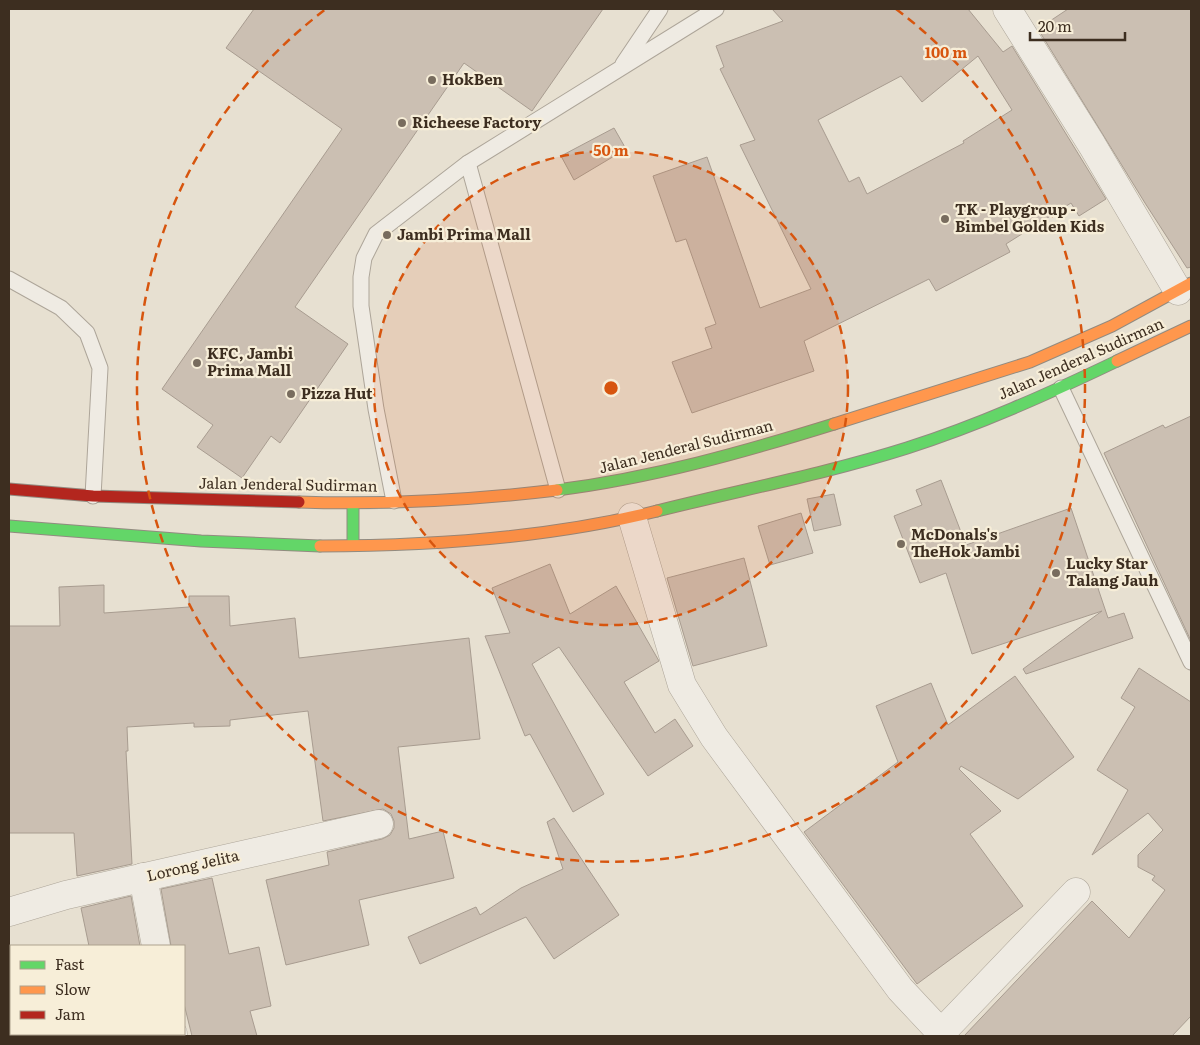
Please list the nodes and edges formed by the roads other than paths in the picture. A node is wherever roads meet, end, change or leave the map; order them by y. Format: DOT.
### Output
graph roads {
  1 [pos="660,9"];
  2 [pos="716,9"];
  3 [pos="1006,9"];
  4 [pos="621,68"];
  5 [pos="468,163"];
  6 [pos="9,279"];
  7 [pos="1185,287"];
  8 [pos="1191,326"];
  9 [pos="1061,388"];
  10 [pos="818,456"];
  11 [pos="824,473"];
  12 [pos="9,489"];
  13 [pos="558,490"];
  14 [pos="93,496"];
  15 [pos="394,501"];
  16 [pos="353,504"];
  17 [pos="632,517"];
  18 [pos="9,526"];
  19 [pos="353,545"];
  20 [pos="1191,662"];
  21 [pos="378,824"];
  22 [pos="143,877"];
  23 [pos="1076,892"];
  24 [pos="9,912"];
  25 [pos="156,945"];
  26 [pos="942,1035"];
  1 -- 4 [label="lane"];
  2 -- 4 [label="lane"];
  3 -- 7 [label="street"];
  4 -- 5 [label="lane"];
  5 -- 13 [label="lane"];
  5 -- 15 [label="lane"];
  6 -- 14 [label="lane"];
  7 -- 13 [label="main road, Jalan Jenderal Sudirman"];
  8 -- 9 [label="main road, Jalan Jenderal Sudirman"];
  9 -- 11 [label="main road, Jalan Jenderal Sudirman"];
  9 -- 20 [label="lane"];
  10 -- 11 [label="main road"];
  11 -- 17 [label="main road, Jalan Jenderal Sudirman"];
  12 -- 14 [label="main road, Jalan Jenderal Sudirman"];
  13 -- 15 [label="main road, Jalan Jenderal Sudirman"];
  14 -- 16 [label="main road, Jalan Jenderal Sudirman"];
  15 -- 16 [label="main road, Jalan Jenderal Sudirman"];
  16 -- 19 [label="main road"];
  17 -- 19 [label="main road, Jalan Jenderal Sudirman"];
  17 -- 26 [label="street"];
  18 -- 19 [label="main road, Jalan Jenderal Sudirman"];
  21 -- 22 [label="street, Lorong Jelita"];
  22 -- 24 [label="street, Lorong Jelita"];
  22 -- 25 [label="street"];
  23 -- 26 [label="street"];
}
